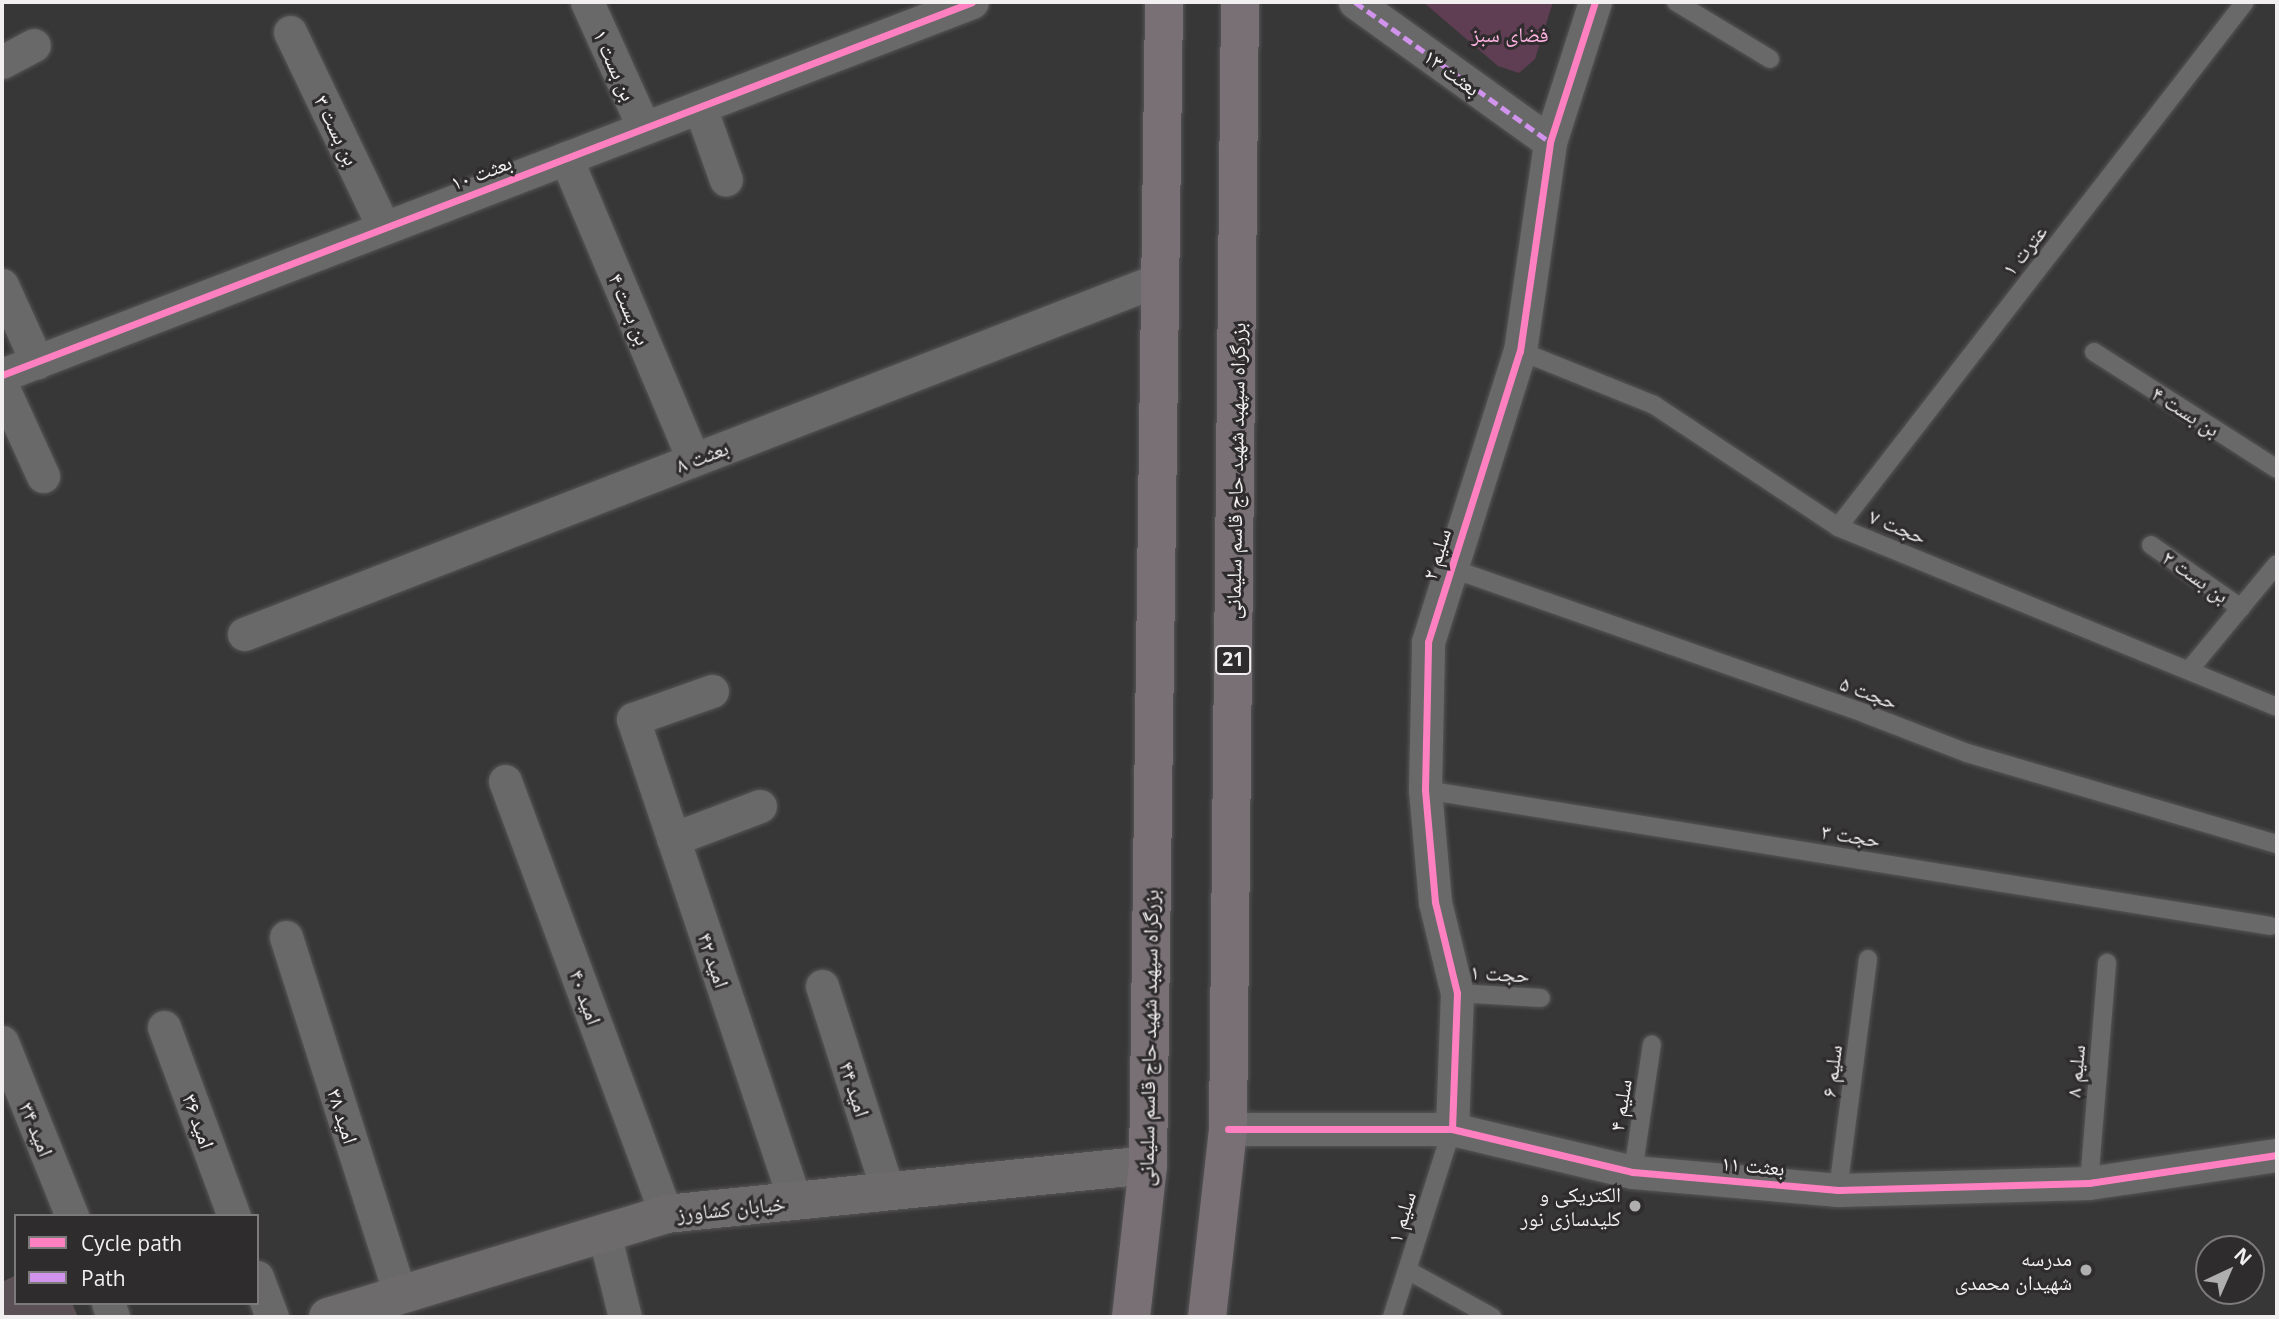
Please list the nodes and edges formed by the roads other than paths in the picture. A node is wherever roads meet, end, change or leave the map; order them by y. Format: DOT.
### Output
graph roads {
  1 [pos="587,2"];
  2 [pos="972,2"];
  3 [pos="1164,2"];
  4 [pos="1240,2"];
  5 [pos="1355,2"];
  6 [pos="1595,2"];
  7 [pos="1676,2"];
  8 [pos="2245,2"];
  9 [pos="290,32"];
  10 [pos="34,46"];
  11 [pos="1770,59"];
  12 [pos="2,62"];
  13 [pos="700,107"];
  14 [pos="644,128"];
  15 [pos="1550,142"];
  16 [pos="566,158"];
  17 [pos="726,180"];
  18 [pos="384,228"];
  19 [pos="1160,279"];
  20 [pos="2,285"];
  21 [pos="1520,351"];
  22 [pos="2094,352"];
  23 [pos="37,362"];
  24 [pos="2,375"];
  25 [pos="2,386"];
  26 [pos="693,459"];
  27 [pos="2277,469"];
  28 [pos="43,476"];
  29 [pos="1838,527"];
  30 [pos="2151,545"];
  31 [pos="2277,564"];
  32 [pos="1450,568"];
  33 [pos="2241,608"];
  34 [pos="244,634"];
  35 [pos="2190,669"];
  36 [pos="712,691"];
  37 [pos="2277,707"];
  38 [pos="505,780"];
  39 [pos="1425,790"];
  40 [pos="760,806"];
  41 [pos="673,839"];
  42 [pos="2277,844"];
  43 [pos="2270,926"];
  44 [pos="286,937"];
  45 [pos="1868,959"];
  46 [pos="2107,963"];
  47 [pos="822,986"];
  48 [pos="1457,993"];
  49 [pos="1541,998"];
  50 [pos="164,1027"];
  51 [pos="2,1042"];
  52 [pos="1653,1044"];
  53 [pos="1228,1129"];
  54 [pos="1452,1129"];
  55 [pos="2277,1155"];
  56 [pos="1148,1165"];
  57 [pos="1633,1172"];
  58 [pos="2089,1183"];
  59 [pos="1838,1190"];
  60 [pos="888,1192"];
  61 [pos="795,1201"];
  62 [pos="71,1214"];
  63 [pos="233,1214"];
  64 [pos="666,1214"];
  65 [pos="604,1233"];
  66 [pos="1409,1271"];
  67 [pos="259,1282"];
  68 [pos="400,1295"];
  69 [pos="272,1317"];
  70 [pos="328,1317"];
  71 [pos="625,1317"];
  72 [pos="1131,1317"];
  73 [pos="1207,1317"];
  74 [pos="1392,1317"];
  75 [pos="1492,1317"];
  1 -- 14 [label="street, بن بست ۱"];
  2 -- 13 [label="street, بعثت ۱۰"];
  3 -- 19 [label="highway, بزرگراه سپهبد شهید حاج قاسم سلیمانی"];
  4 -- 53 [label="highway, بزرگراه سپهبد شهید حاج قاسم سلیمانی / 21"];
  5 -- 15 [label="street, بعثت ۱۳"];
  6 -- 15 [label="street, سلیم ۲"];
  7 -- 11 [label="lane"];
  8 -- 29 [label="lane, عترت ۱"];
  9 -- 18 [label="street, بن بست ۳"];
  10 -- 12 [label="street"];
  13 -- 14 [label="street, بعثت ۱۰"];
  13 -- 17 [label="street"];
  14 -- 16 [label="street, بعثت ۱۰"];
  15 -- 21 [label="street, سلیم ۲"];
  16 -- 18 [label="street, بعثت ۱۰"];
  16 -- 26 [label="street, بن بست ۴"];
  18 -- 23 [label="street, بعثت ۱۰"];
  19 -- 26 [label="street, بعثت ۸"];
  19 -- 56 [label="highway, بزرگراه سپهبد شهید حاج قاسم سلیمانی"];
  20 -- 23 [label="street"];
  21 -- 29 [label="lane, حجت ۷"];
  21 -- 32 [label="street, سلیم ۲"];
  22 -- 27 [label="lane, بن بست ۴"];
  23 -- 24 [label="street, بعثت ۱۰"];
  25 -- 28 [label="street"];
  26 -- 34 [label="street, بعثت ۸"];
  29 -- 35 [label="lane, حجت ۷"];
  30 -- 33 [label="lane, بن بست ۲"];
  31 -- 33 [label="lane"];
  32 -- 39 [label="street, سلیم ۲"];
  32 -- 42 [label="lane, حجت ۵"];
  33 -- 35 [label="lane"];
  35 -- 37 [label="lane, حجت ۷"];
  36 -- 41 [label="street, امید ۴۲"];
  38 -- 64 [label="street, امید ۴۰"];
  39 -- 43 [label="lane, حجت ۳"];
  39 -- 48 [label="street, سلیم ۲"];
  40 -- 41 [label="street"];
  41 -- 61 [label="street, امید ۴۲"];
  44 -- 68 [label="street, امید ۳۸"];
  45 -- 59 [label="lane, سلیم ۶"];
  46 -- 58 [label="lane, سلیم ۸"];
  47 -- 60 [label="street, امید ۴۴"];
  48 -- 49 [label="lane, حجت ۱"];
  48 -- 54 [label="street, سلیم ۲"];
  50 -- 63 [label="street, امید ۳۶"];
  51 -- 62 [label="street, امید ۳۴"];
  52 -- 57 [label="lane, سلیم ۴"];
  53 -- 54 [label="street, بعثت ۱۱"];
  53 -- 73 [label="highway, بزرگراه سپهبد شهید حاج قاسم سلیمانی / 21"];
  54 -- 57 [label="street, بعثت ۱۱"];
  54 -- 66 [label="lane, سلیم ۱"];
  55 -- 58 [label="street, بعثت ۱۱"];
  56 -- 60 [label="main road, خیابان کشاورز"];
  56 -- 72 [label="highway, بزرگراه سپهبد شهید حاج قاسم سلیمانی"];
  57 -- 59 [label="street, بعثت ۱۱"];
  58 -- 59 [label="street, بعثت ۱۱"];
  60 -- 61 [label="main road, خیابان کشاورز"];
  61 -- 64 [label="main road, خیابان کشاورز"];
  64 -- 65 [label="main road, خیابان کشاورز"];
  65 -- 68 [label="main road, خیابان کشاورز"];
  65 -- 71 [label="street"];
  66 -- 74 [label="lane, سلیم ۱"];
  66 -- 75 [label="lane"];
  67 -- 69 [label="street"];
  68 -- 70 [label="main road, خیابان کشاورز"];
}
